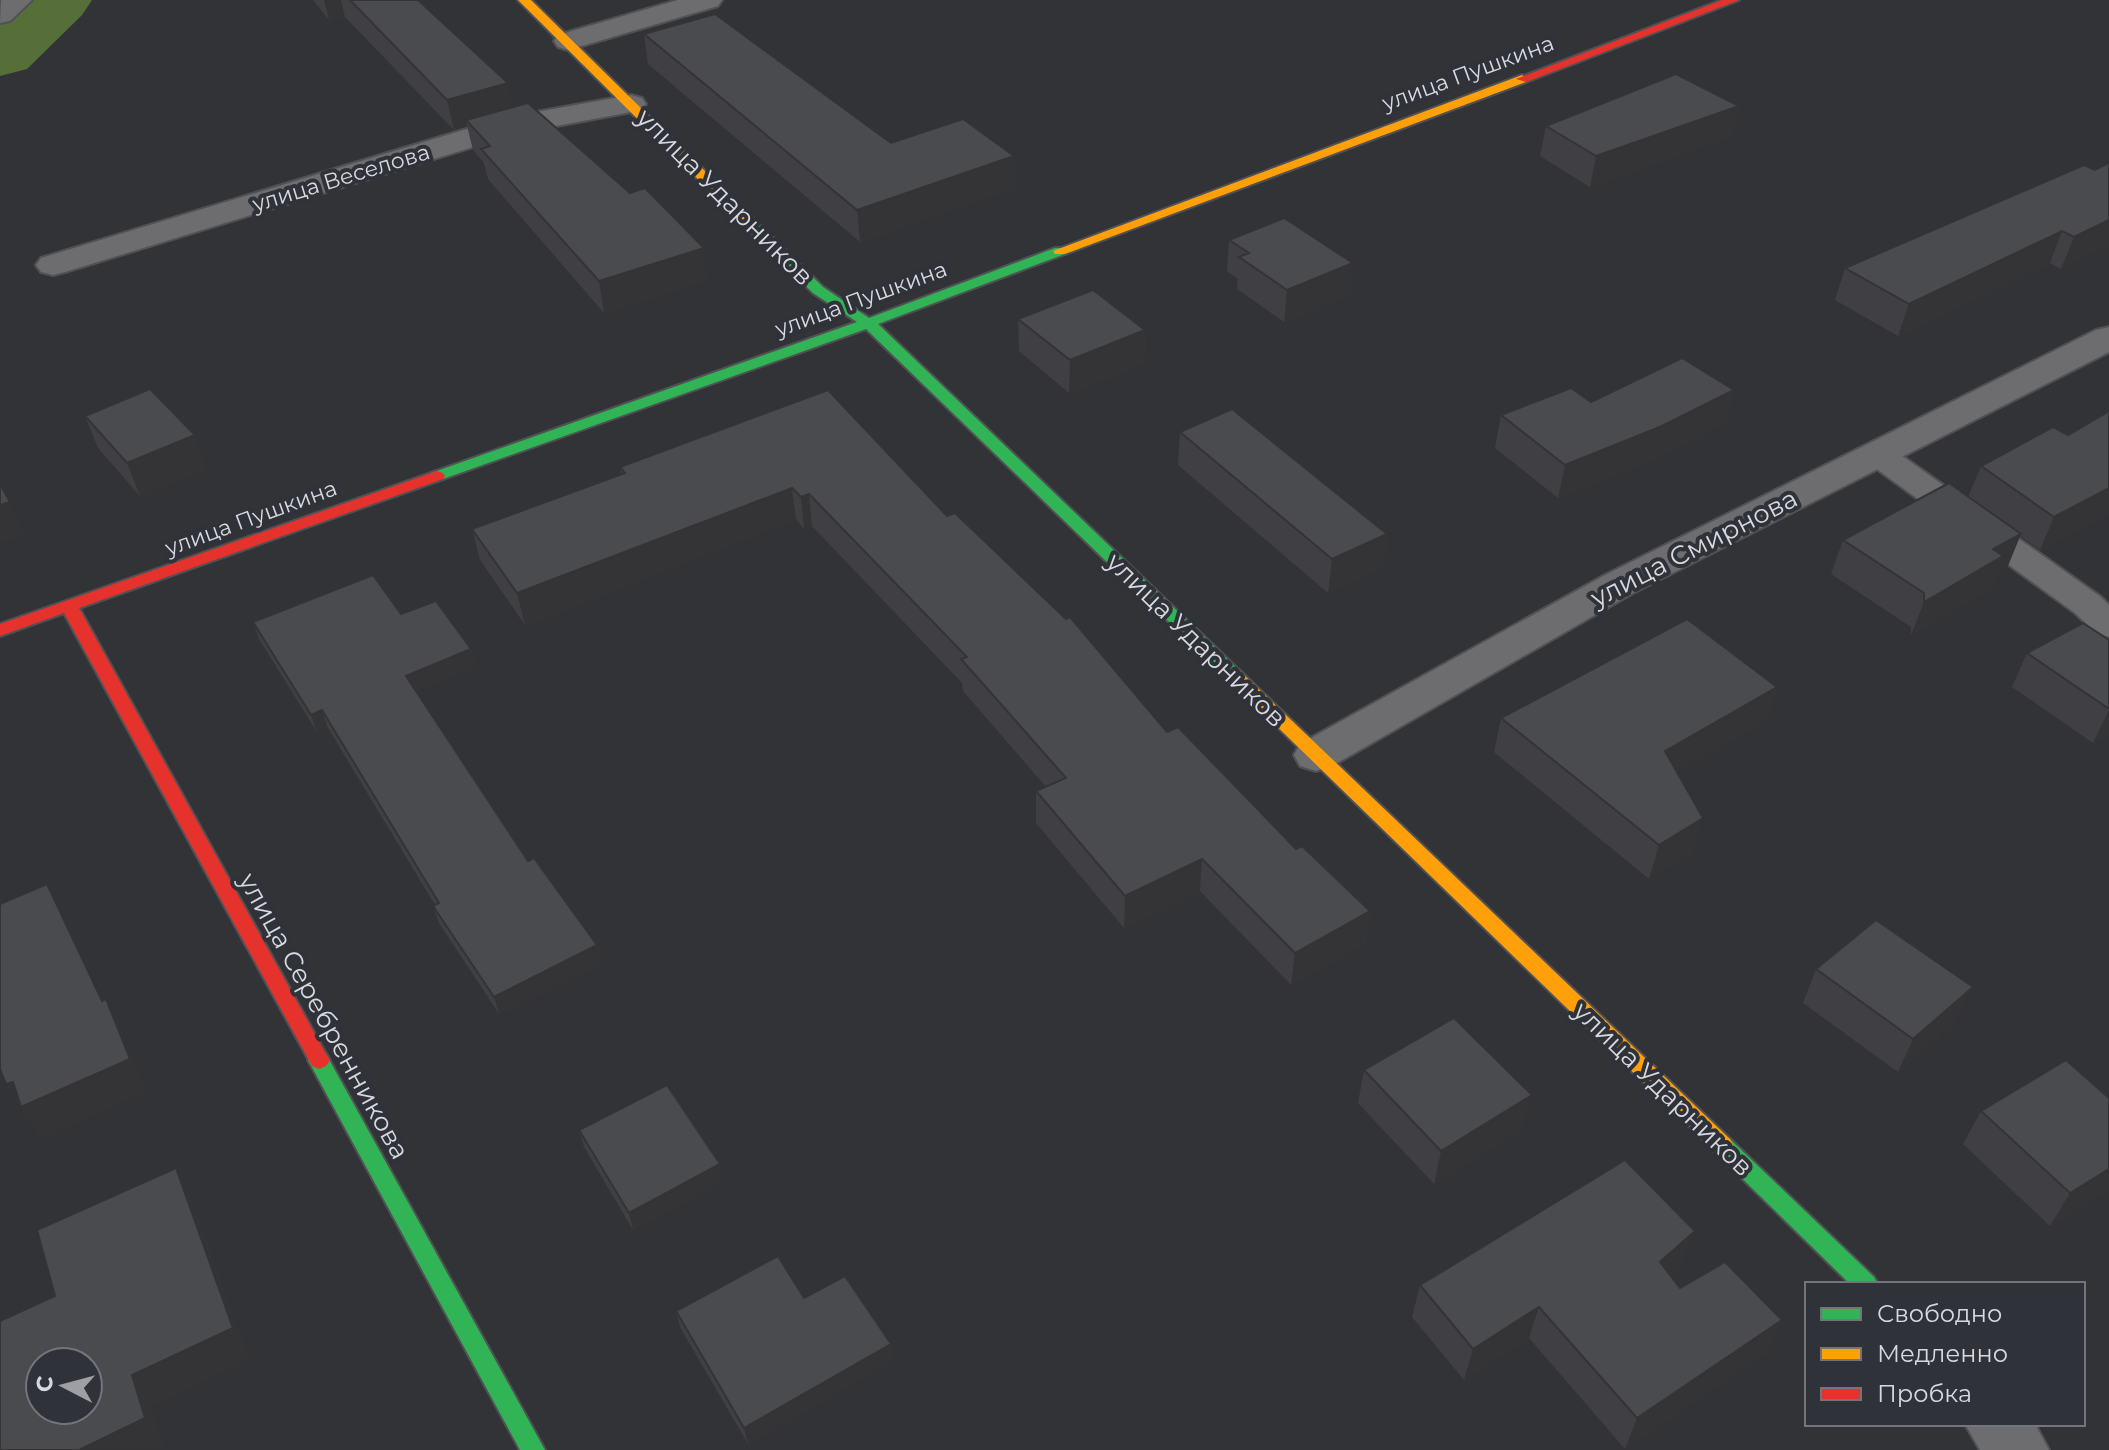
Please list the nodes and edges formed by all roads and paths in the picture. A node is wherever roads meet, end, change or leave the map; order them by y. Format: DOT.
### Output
graph roads {
  1 [pos="18,0"];
  2 [pos="524,0"];
  3 [pos="708,0"];
  4 [pos="1733,0"];
  5 [pos="0,15"];
  6 [pos="568,41"];
  7 [pos="631,104"];
  8 [pos="53,265"];
  9 [pos="868,323"];
  10 [pos="2099,355"];
  11 [pos="1879,455"];
  12 [pos="70,608"];
  13 [pos="2109,625"];
  14 [pos="0,630"];
  15 [pos="1316,755"];
  16 [pos="1864,1282"];
  17 [pos="1997,1426"];
  18 [pos="533,1450"];
  19 [pos="2019,1450"];
  1 -- 5 [label="street"];
  2 -- 6 [label="street, улица Ударников"];
  3 -- 6 [label="street"];
  4 -- 9 [label="street, улица Пушкина"];
  6 -- 7 [label="street, улица Ударников"];
  7 -- 8 [label="street, улица Веселова"];
  7 -- 9 [label="street, улица Ударников"];
  9 -- 12 [label="street, улица Пушкина"];
  9 -- 15 [label="street, улица Ударников"];
  10 -- 11 [label="street, улица Смирнова"];
  11 -- 13 [label="lane"];
  11 -- 15 [label="street, улица Смирнова"];
  12 -- 14 [label="street, улица Пушкина"];
  12 -- 18 [label="street, улица Серебренникова"];
  15 -- 16 [label="street, улица Ударников"];
  17 -- 19 [label="street"];
}
